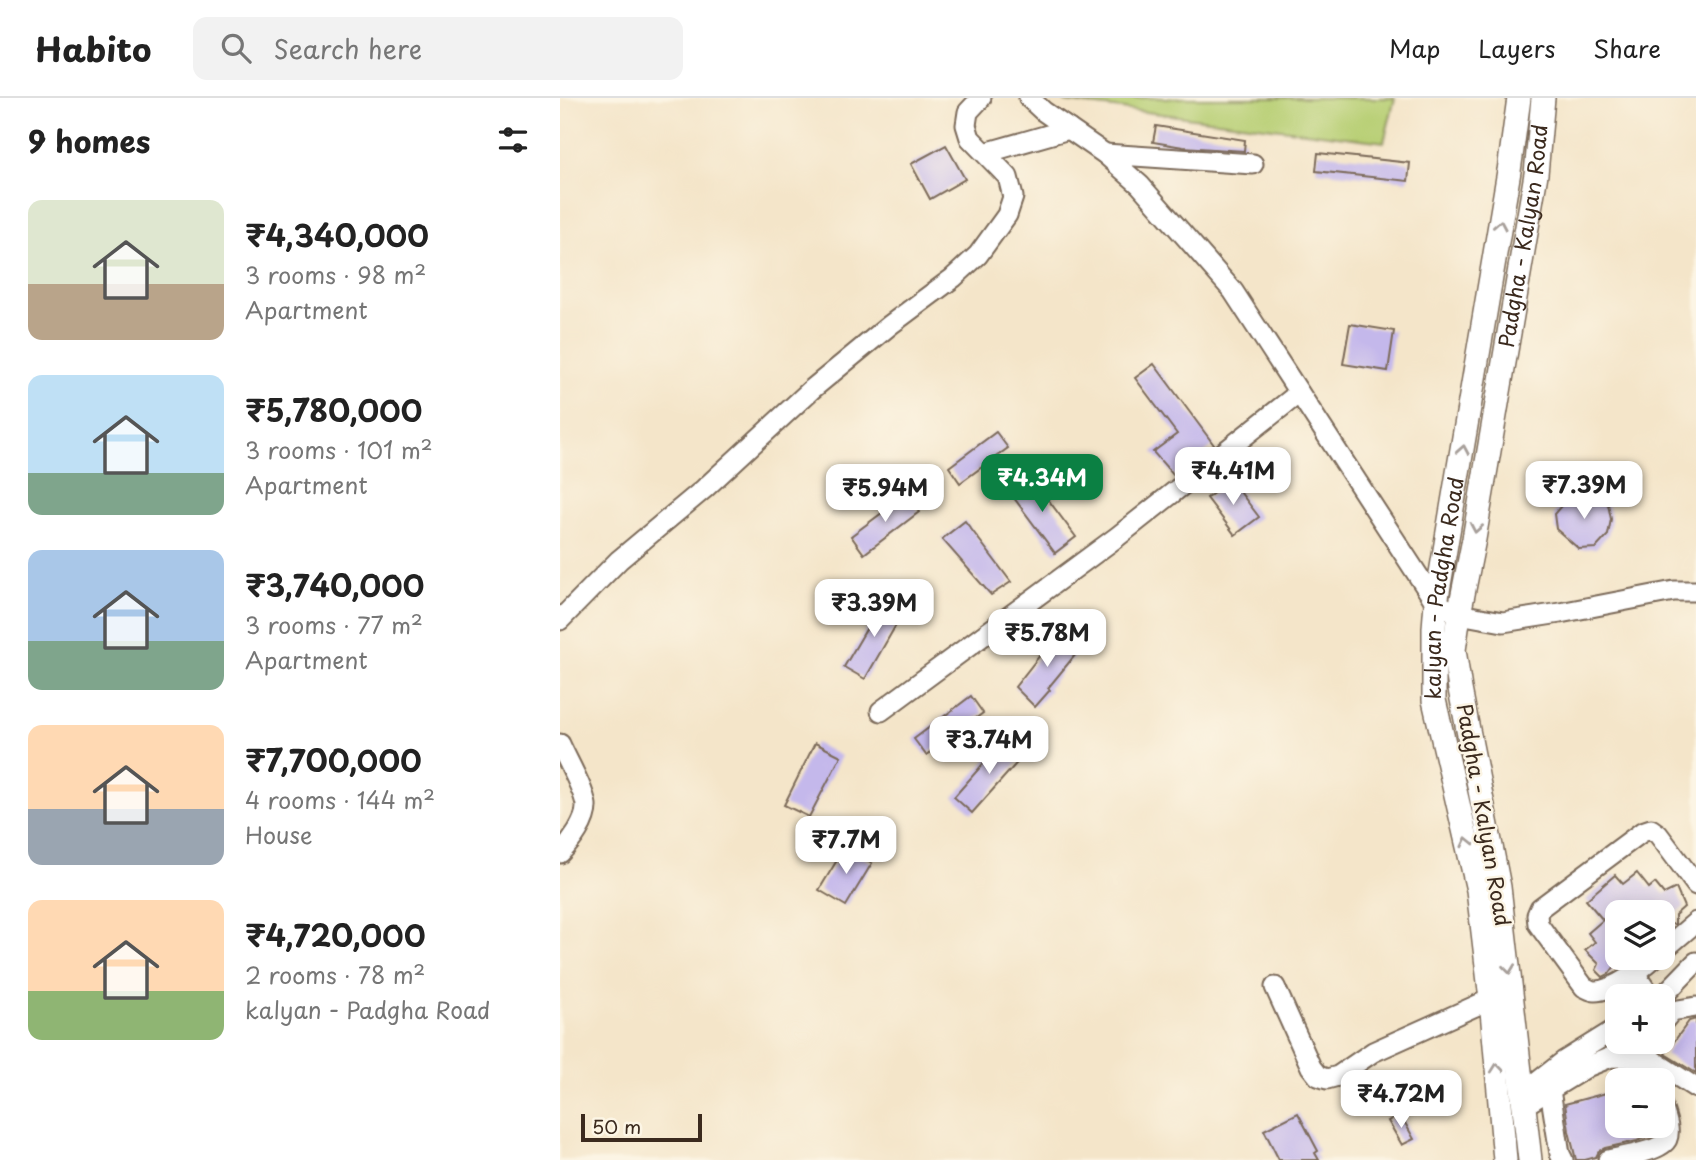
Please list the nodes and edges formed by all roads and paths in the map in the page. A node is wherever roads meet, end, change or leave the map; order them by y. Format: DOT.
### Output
graph roads {
  1 [pos="981,98"];
  2 [pos="1029,98"];
  3 [pos="1520,98"];
  4 [pos="1543,98"];
  5 [pos="1069,129"];
  6 [pos="985,153"];
  7 [pos="1105,154"];
  8 [pos="1253,164"];
  9 [pos="1509,171"];
  10 [pos="1536,174"];
  11 [pos="1299,393"];
  12 [pos="1696,590"];
  13 [pos="1436,603"];
  14 [pos="1459,614"];
  15 [pos="560,620"];
  16 [pos="881,710"];
  17 [pos="560,744"];
  18 [pos="560,853"];
  19 [pos="1696,885"];
  20 [pos="1489,889"];
  21 [pos="1696,922"];
  22 [pos="1675,940"];
  23 [pos="1696,962"];
  24 [pos="1640,970"];
  25 [pos="1635,974"];
  26 [pos="1642,984"];
  27 [pos="1675,984"];
  28 [pos="1275,987"];
  29 [pos="1696,997"];
  30 [pos="1491,999"];
  31 [pos="1675,1000"];
  32 [pos="1696,1007"];
  33 [pos="1675,1010"];
  34 [pos="1605,1035"];
  35 [pos="1626,1054"];
  36 [pos="1656,1054"];
  37 [pos="1696,1088"];
  38 [pos="1550,1090"];
  39 [pos="1524,1099"];
  40 [pos="1502,1108"];
  41 [pos="1668,1138"];
  42 [pos="1506,1160"];
  43 [pos="1530,1160"];
  44 [pos="1563,1160"];
  45 [pos="1608,1160"];
  1 -- 6 [label="street"];
  2 -- 5 [label="street"];
  3 -- 9 [label="main road, kalyan - Padgha Road"];
  4 -- 10 [label="main road, Padgha - Kalyan Road"];
  5 -- 6 [label="street"];
  5 -- 7 [label="street"];
  6 -- 15 [label="street"];
  7 -- 8 [label="street"];
  7 -- 11 [label="street"];
  9 -- 10 [label="main road"];
  13 -- 9 [label="main road, kalyan - Padgha Road, one-way"];
  10 -- 14 [label="main road, Padgha - Kalyan Road, one-way"];
  11 -- 13 [label="street"];
  11 -- 16 [label="street"];
  12 -- 14 [label="street"];
  13 -- 14 [label="street"];
  20 -- 13 [label="main road, kalyan - Padgha Road, one-way"];
  14 -- 20 [label="main road, Padgha - Kalyan Road"];
  17 -- 18 [label="street"];
  19 -- 25 [label="street"];
  20 -- 30 [label="main road, kalyan - Padgha Road"];
  20 -- 39 [label="main road, Padgha - Kalyan Road, one-way"];
  21 -- 22 [label="street"];
  23 -- 27 [label="street"];
  24 -- 25 [label="street"];
  25 -- 26 [label="street"];
  28 -- 30 [label="street"];
  29 -- 31 [label="street"];
  40 -- 30 [label="main road, kalyan - Padgha Road, one-way"];
  32 -- 33 [label="street"];
  34 -- 39 [label="street"];
  35 -- 38 [label="street"];
  36 -- 37 [label="street"];
  38 -- 39 [label="street"];
  38 -- 44 [label="street"];
  39 -- 40 [label="street"];
  39 -- 43 [label="main road, Padgha - Kalyan Road"];
  40 -- 42 [label="main road, kalyan - Padgha Road"];
  41 -- 45 [label="street"];
}
